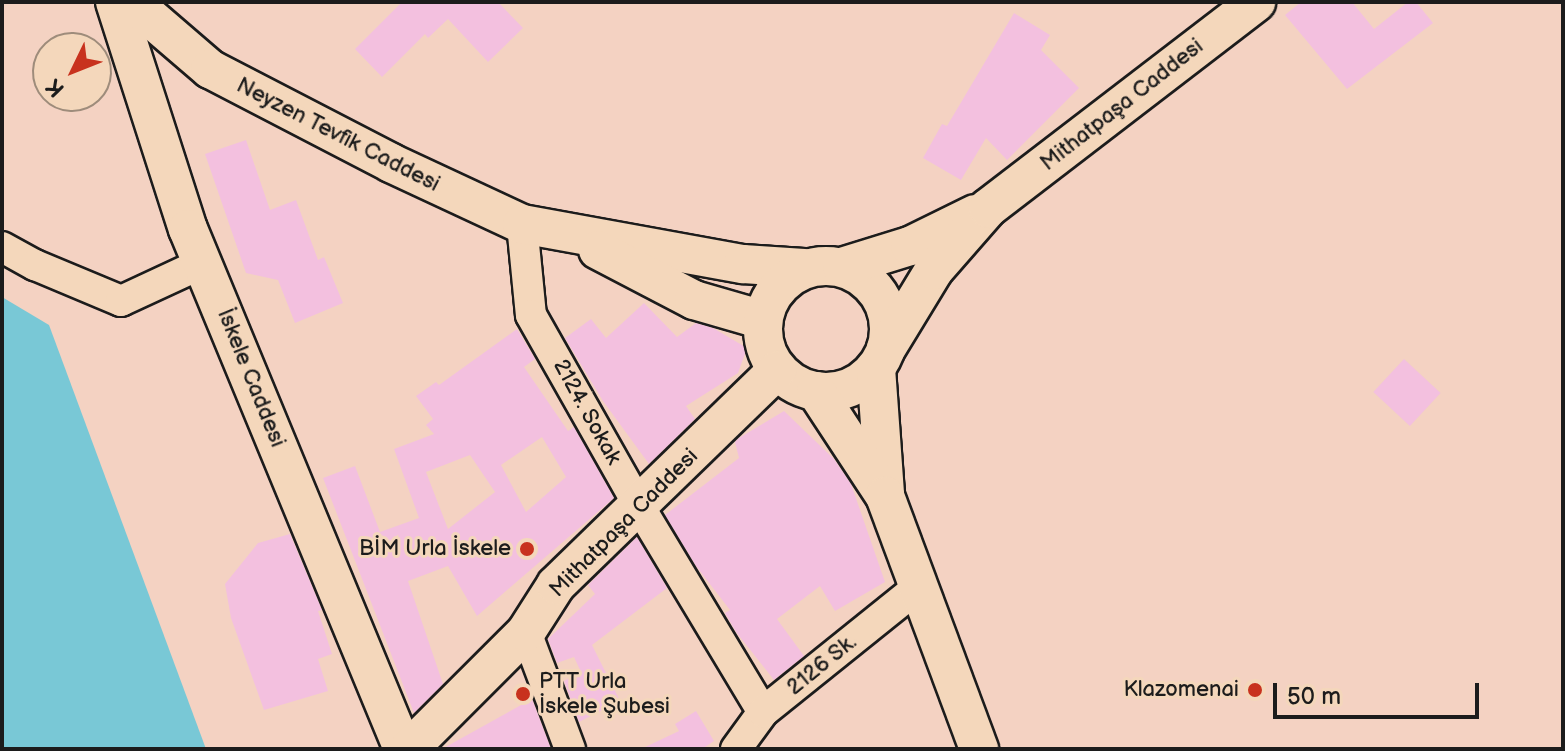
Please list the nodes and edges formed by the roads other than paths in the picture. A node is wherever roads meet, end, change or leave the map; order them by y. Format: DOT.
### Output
graph roads {
  1 [pos="115,2"];
  2 [pos="132,2"];
  3 [pos="1256,2"];
  4 [pos="988,208"];
  5 [pos="522,224"];
  6 [pos="564,232"];
  7 [pos="2,247"];
  8 [pos="203,263"];
  9 [pos="842,267"];
  10 [pos="804,268"];
  11 [pos="763,320"];
  12 [pos="881,358"];
  13 [pos="777,370"];
  14 [pos="816,391"];
  15 [pos="885,496"];
  16 [pos="639,506"];
  17 [pos="917,588"];
  18 [pos="526,632"];
  19 [pos="763,712"];
  20 [pos="403,749"];
  21 [pos="409,749"];
  22 [pos="570,749"];
  23 [pos="736,749"];
  24 [pos="979,749"];
  1 -- 8 [label="street, İskele Caddesi"];
  2 -- 5 [label="street, Neyzen Tevfik Caddesi"];
  3 -- 4 [label="street, Mithatpaşa Caddesi"];
  4 -- 9 [label="street"];
  4 -- 12 [label="street"];
  5 -- 6 [label="street, Neyzen Tevfik Caddesi"];
  5 -- 16 [label="street, 2124. Sokak"];
  6 -- 10 [label="street, Neyzen Tevfik Caddesi"];
  6 -- 11 [label="street, Neyzen Tevfik Caddesi"];
  7 -- 8 [label="street"];
  8 -- 20 [label="street, İskele Caddesi"];
  9 -- 10 [label="street"];
  9 -- 12 [label="street"];
  10 -- 11 [label="street"];
  11 -- 13 [label="street"];
  12 -- 14 [label="street"];
  12 -- 15 [label="street"];
  13 -- 14 [label="street"];
  13 -- 16 [label="street, Mithatpaşa Caddesi"];
  14 -- 15 [label="street"];
  15 -- 17 [label="street"];
  16 -- 18 [label="street, Mithatpaşa Caddesi"];
  16 -- 19 [label="street, 2124. Sokak"];
  17 -- 19 [label="street, 2126 Sk."];
  17 -- 24 [label="street"];
  18 -- 21 [label="street, Mithatpaşa Caddesi"];
  18 -- 22 [label="street"];
  19 -- 23 [label="street, 2126 Sk."];
}
